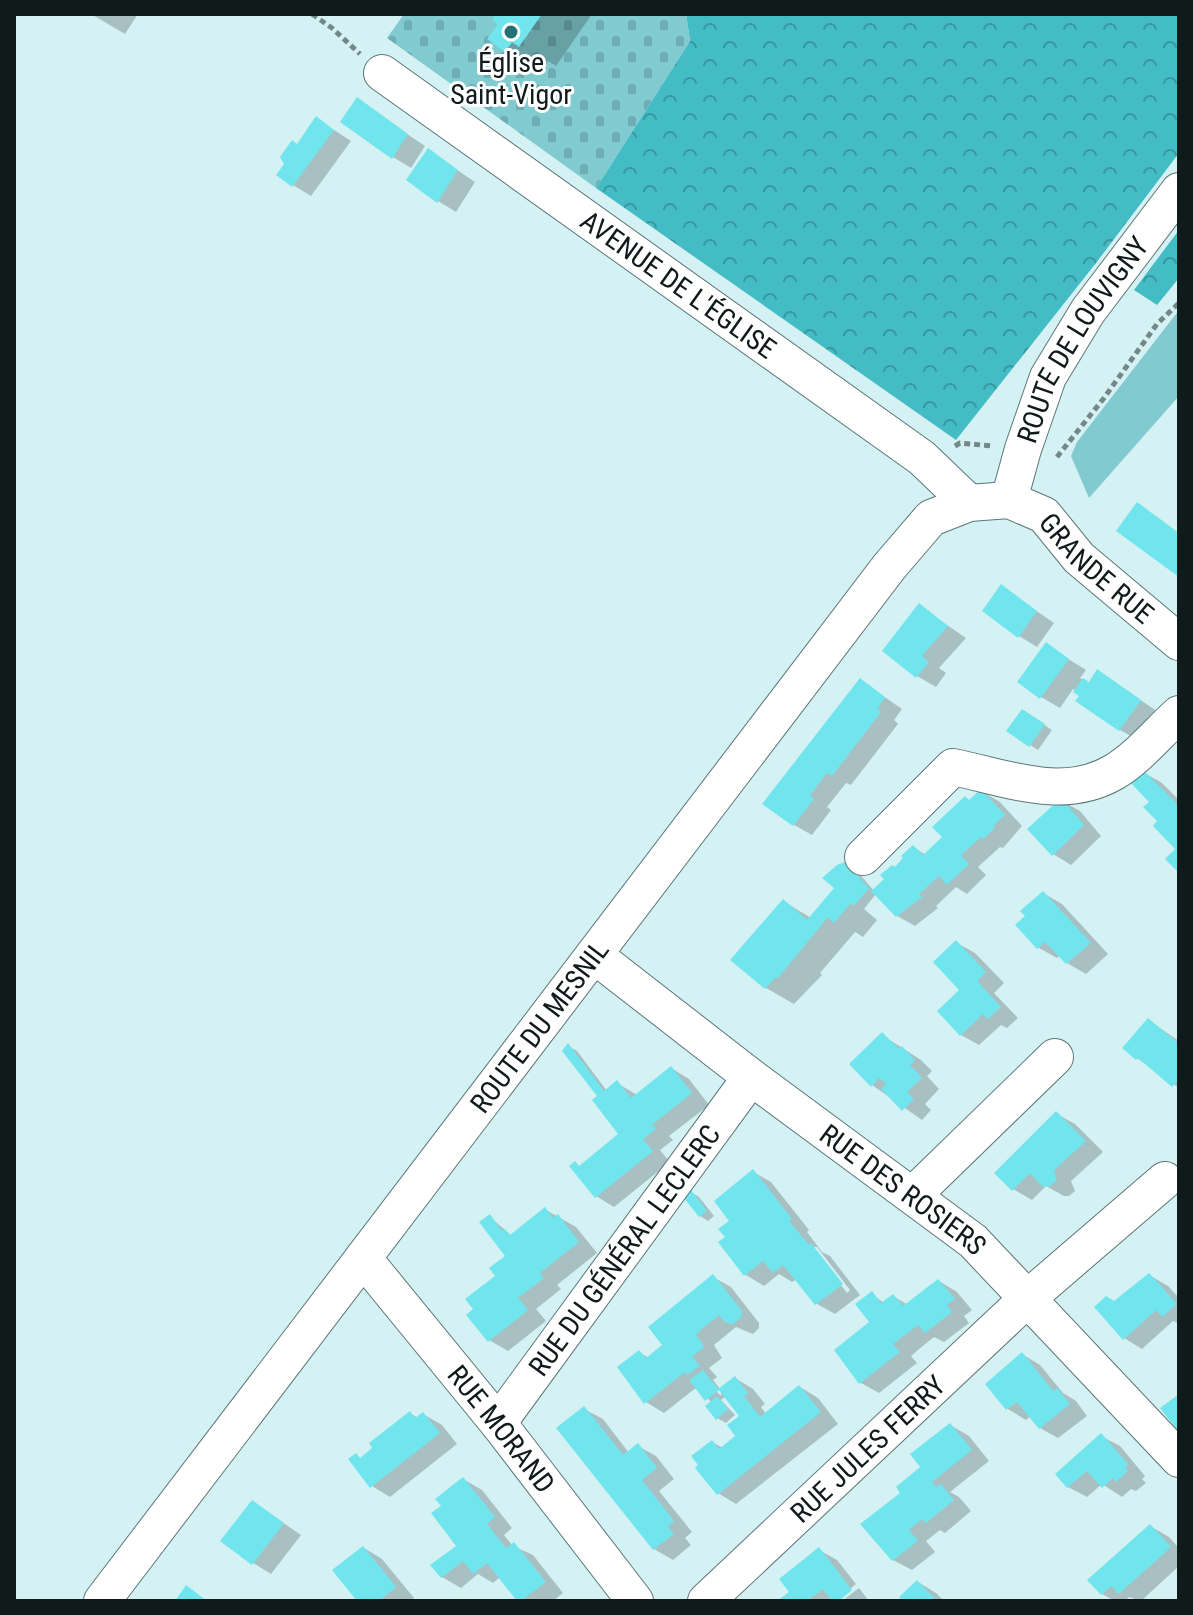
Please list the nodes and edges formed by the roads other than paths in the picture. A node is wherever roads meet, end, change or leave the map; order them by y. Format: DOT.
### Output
graph roads {
  1 [pos="382,73"];
  2 [pos="1179,191"];
  3 [pos="1009,500"];
  4 [pos="969,503"];
  5 [pos="1179,642"];
  6 [pos="1179,714"];
  7 [pos="863,857"];
  8 [pos="594,955"];
  9 [pos="1055,1057"];
  10 [pos="751,1077"];
  11 [pos="1165,1180"];
  12 [pos="913,1195"];
  13 [pos="363,1258"];
  14 [pos="1029,1297"];
  15 [pos="498,1423"];
  16 [pos="1176,1449"];
  17 [pos="102,1601"];
  18 [pos="635,1601"];
  19 [pos="706,1601"];
  1 -- 4 [label="street, AVENUE DE L'ÉGLISE"];
  2 -- 3 [label="street, ROUTE DE LOUVIGNY"];
  3 -- 4 [label="street, ROUTE DU MESNIL"];
  3 -- 5 [label="street, GRANDE RUE"];
  4 -- 8 [label="street, ROUTE DU MESNIL"];
  6 -- 7 [label="street"];
  8 -- 10 [label="street, RUE DES ROSIERS"];
  8 -- 13 [label="street, ROUTE DU MESNIL"];
  9 -- 12 [label="street"];
  10 -- 12 [label="street, RUE DES ROSIERS"];
  10 -- 15 [label="street, RUE DU GÉNÉRAL LECLERC"];
  11 -- 14 [label="street, RUE JULES FERRY"];
  12 -- 14 [label="street, RUE DES ROSIERS"];
  13 -- 15 [label="street, RUE MORAND"];
  13 -- 17 [label="street, ROUTE DU MESNIL"];
  14 -- 16 [label="street, RUE DES ROSIERS"];
  14 -- 19 [label="street, RUE JULES FERRY"];
  15 -- 18 [label="street, RUE MORAND"];
}
